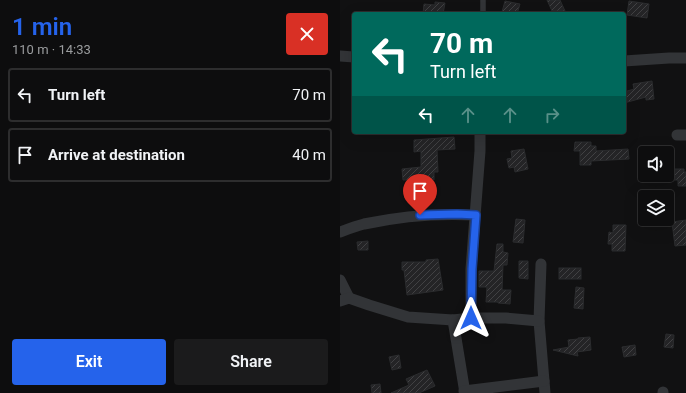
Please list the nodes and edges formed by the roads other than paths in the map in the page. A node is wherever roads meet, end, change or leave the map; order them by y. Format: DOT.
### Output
graph roads {
  1 [pos="483,0"];
  2 [pos="483,12"];
  3 [pos="340,56"];
  4 [pos="352,57"];
  5 [pos="686,58"];
  6 [pos="626,61"];
  7 [pos="480,134"];
  8 [pos="476,215"];
  9 [pos="340,232"];
  10 [pos="541,264"];
  11 [pos="340,280"];
  12 [pos="345,300"];
  13 [pos="471,318"];
  14 [pos="453,320"];
  15 [pos="539,321"];
  16 [pos="544,381"];
  17 [pos="465,392"];
  18 [pos="545,393"];
  1 -- 2 [label="lane"];
  3 -- 4 [label="street"];
  5 -- 6 [label="street"];
  7 -- 8 [label="street"];
  8 -- 9 [label="street"];
  8 -- 13 [label="street"];
  10 -- 15 [label="street"];
  11 -- 12 [label="street"];
  12 -- 14 [label="street"];
  13 -- 14 [label="street"];
  13 -- 15 [label="street"];
  14 -- 17 [label="street"];
  15 -- 16 [label="street"];
  16 -- 17 [label="street"];
  16 -- 18 [label="street"];
}
